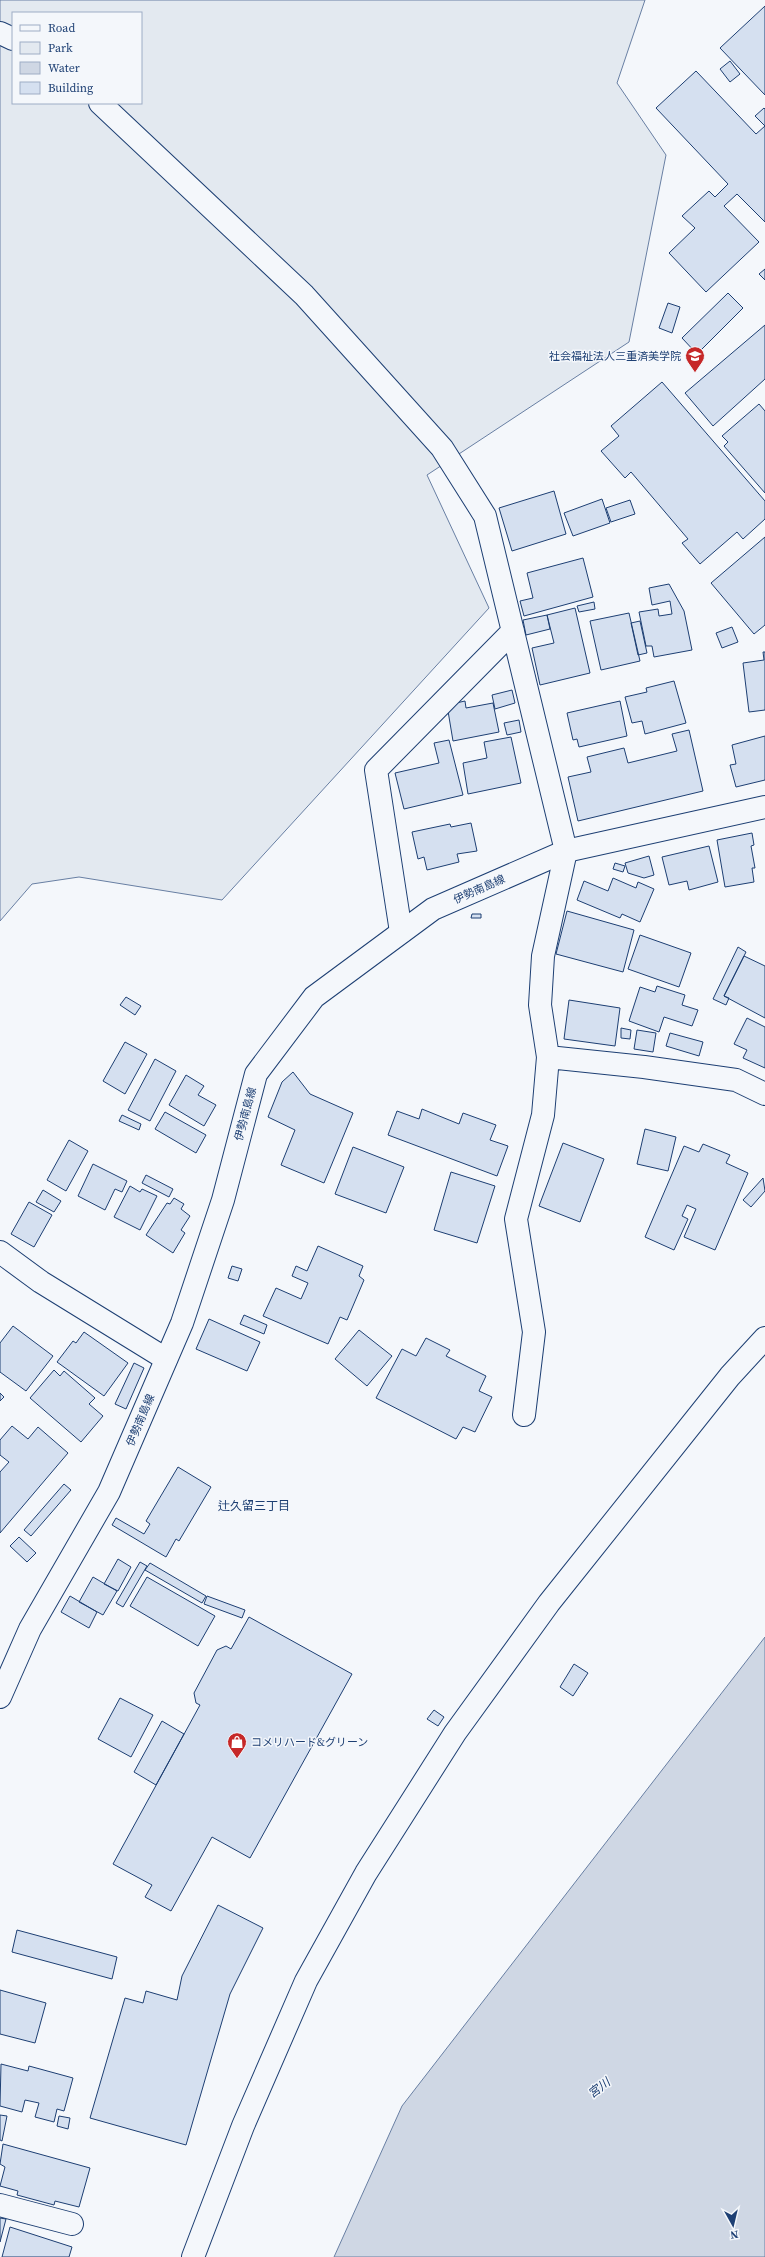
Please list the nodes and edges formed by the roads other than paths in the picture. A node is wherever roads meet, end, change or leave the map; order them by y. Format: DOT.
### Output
graph roads {
  1 [pos="0,33"];
  2 [pos="12,39"];
  3 [pos="101,104"];
  4 [pos="513,631"];
  5 [pos="765,807"];
  6 [pos="566,851"];
  7 [pos="401,932"];
  8 [pos="548,1057"];
  9 [pos="765,1094"];
  10 [pos="0,1252"];
  11 [pos="765,1338"];
  12 [pos="166,1359"];
  13 [pos="524,1415"];
  14 [pos="0,1698"];
  15 [pos="0,2205"];
  16 [pos="72,2224"];
  17 [pos="193,2257"];
  1 -- 2 [label="street"];
  3 -- 4 [label="street"];
  4 -- 6 [label="street"];
  4 -- 7 [label="street"];
  5 -- 6 [label="street, 伊勢南島線"];
  6 -- 7 [label="street, 伊勢南島線"];
  6 -- 8 [label="street"];
  7 -- 12 [label="street, 伊勢南島線"];
  8 -- 9 [label="street"];
  8 -- 13 [label="street"];
  10 -- 12 [label="street"];
  11 -- 17 [label="street"];
  12 -- 14 [label="street, 伊勢南島線"];
  15 -- 16 [label="street"];
}
